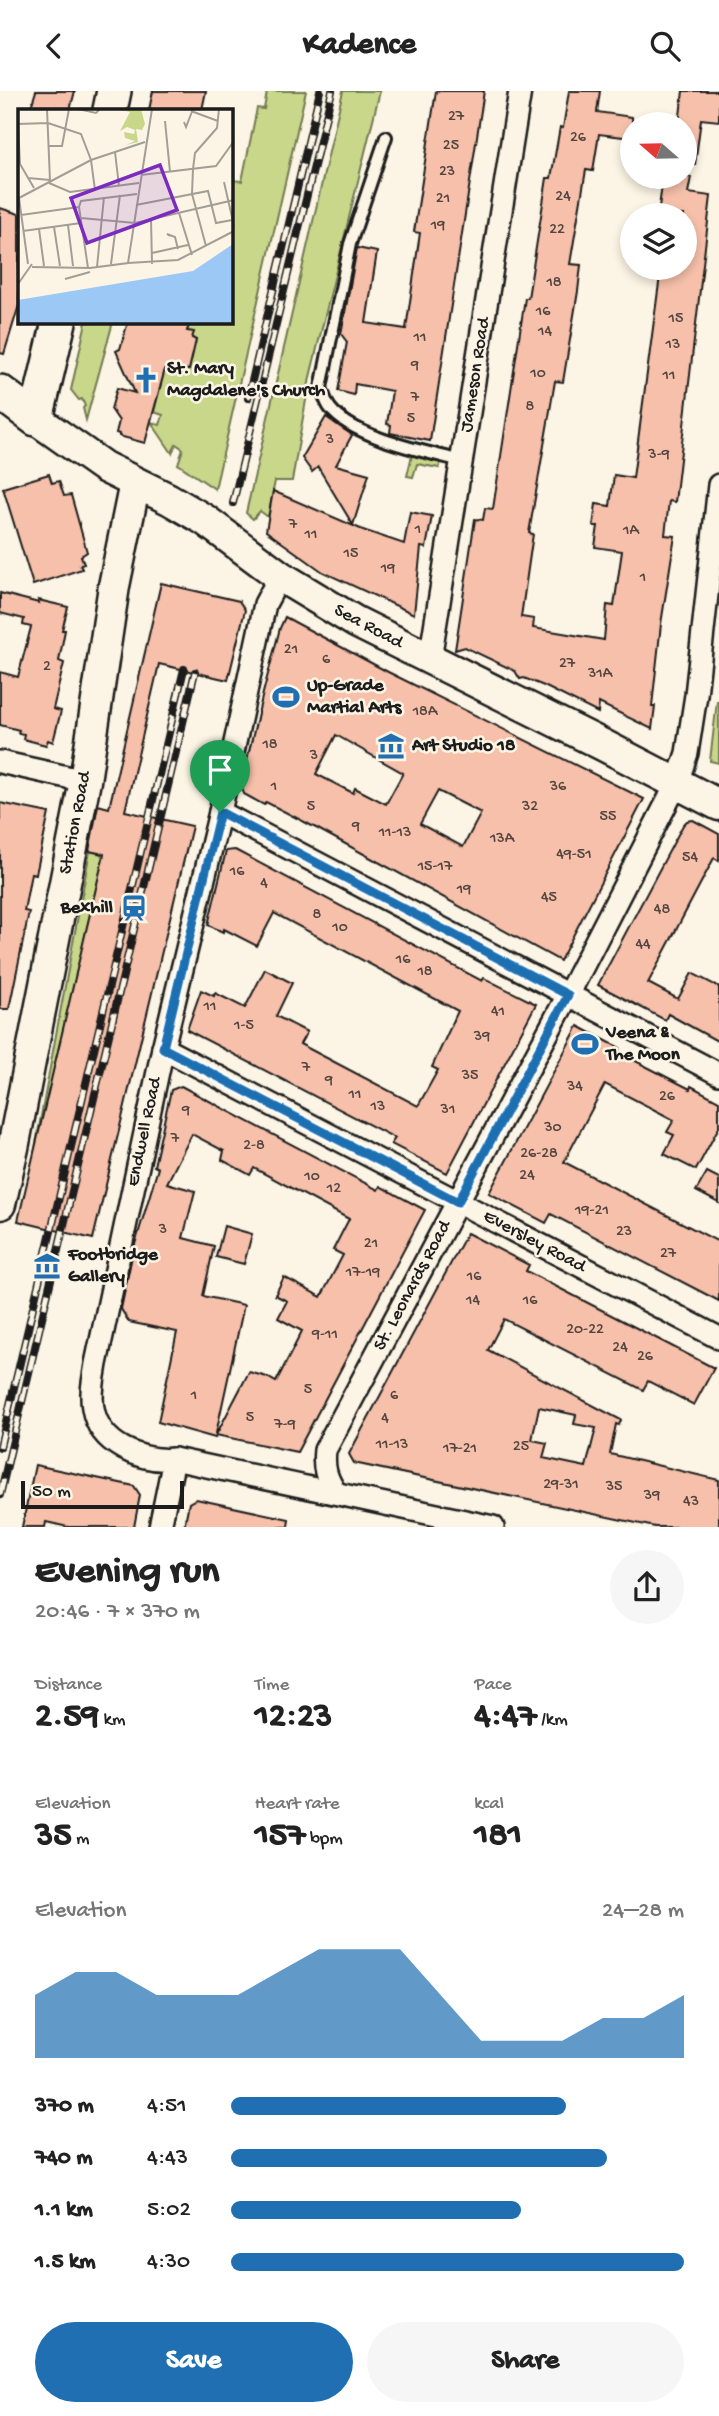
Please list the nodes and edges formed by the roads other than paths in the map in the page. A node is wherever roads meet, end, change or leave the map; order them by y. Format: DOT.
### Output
graph roads {
  1 [pos="114,91"];
  2 [pos="520,91"];
  3 [pos="110,109"];
  4 [pos="386,137"];
  5 [pos="59,324"];
  6 [pos="0,392"];
  7 [pos="36,419"];
  8 [pos="462,461"];
  9 [pos="135,483"];
  10 [pos="718,499"];
  11 [pos="280,576"];
  12 [pos="430,659"];
  13 [pos="0,762"];
  14 [pos="85,781"];
  15 [pos="677,783"];
  16 [pos="719,805"];
  17 [pos="220,812"];
  18 [pos="568,995"];
  19 [pos="163,1048"];
  20 [pos="719,1074"];
  21 [pos="7,1146"];
  22 [pos="458,1202"];
  23 [pos="0,1204"];
  24 [pos="719,1338"];
  25 [pos="174,1459"];
  26 [pos="336,1493"];
  27 [pos="406,1518"];
  28 [pos="160,1527"];
  29 [pos="493,1527"];
  1 -- 3 [label="main road"];
  2 -- 8 [label="street, Jameson Road"];
  4 -- 8 [label="lane"];
  5 -- 7 [label="main road"];
  6 -- 7 [label="main road"];
  7 -- 9 [label="main road, Sea Road"];
  8 -- 12 [label="street, Jameson Road"];
  9 -- 11 [label="main road, Sea Road"];
  9 -- 14 [label="main road, Station Road"];
  10 -- 15 [label="street, St. Leonards Road"];
  11 -- 12 [label="main road, Sea Road"];
  11 -- 17 [label="street, Endwell Road"];
  12 -- 15 [label="main road, Sea Road"];
  13 -- 14 [label="street"];
  14 -- 21 [label="main road, Station Road"];
  15 -- 16 [label="main road, Sea Road"];
  15 -- 18 [label="street, St. Leonards Road"];
  17 -- 18 [label="street"];
  17 -- 19 [label="street, Endwell Road"];
  18 -- 20 [label="street"];
  18 -- 22 [label="street, St. Leonards Road"];
  19 -- 22 [label="street, Eversley Road"];
  19 -- 25 [label="street, Endwell Road"];
  21 -- 23 [label="main road, Station Road"];
  22 -- 24 [label="street, Eversley Road"];
  22 -- 26 [label="street, St. Leonards Road"];
  25 -- 26 [label="street, Endwell Road"];
  25 -- 28 [label="street"];
  26 -- 27 [label="street, Endwell Road"];
  27 -- 29 [label="street, Endwell Road"];
}
